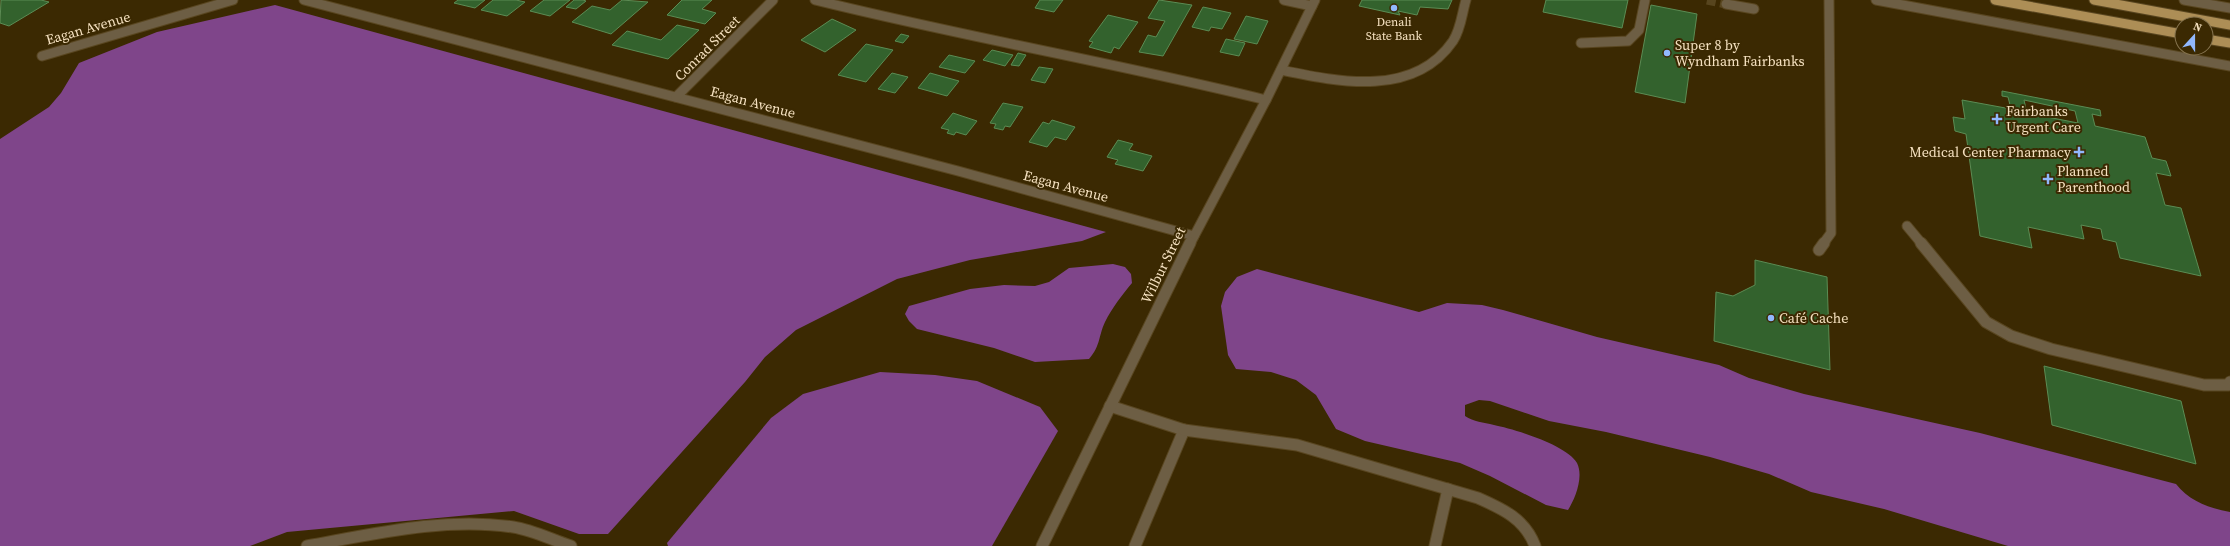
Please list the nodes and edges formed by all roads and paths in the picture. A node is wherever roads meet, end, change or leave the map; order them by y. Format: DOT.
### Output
graph roads {
  1 [pos="233,0"];
  2 [pos="304,0"];
  3 [pos="773,0"];
  4 [pos="815,0"];
  5 [pos="1284,0"];
  6 [pos="1466,0"];
  7 [pos="1645,0"];
  8 [pos="1829,0"];
  9 [pos="1876,0"];
  10 [pos="1996,0"];
  11 [pos="2094,0"];
  12 [pos="2184,0"];
  13 [pos="1314,3"];
  14 [pos="1726,4"];
  15 [pos="2230,8"];
  16 [pos="1754,9"];
  17 [pos="2230,24"];
  18 [pos="2174,33"];
  19 [pos="2214,40"];
  20 [pos="1581,43"];
  21 [pos="2230,43"];
  22 [pos="42,56"];
  23 [pos="2230,66"];
  24 [pos="1281,70"];
  25 [pos="676,97"];
  26 [pos="1266,100"];
  27 [pos="1907,226"];
  28 [pos="1194,236"];
  29 [pos="1819,250"];
  30 [pos="2230,382"];
  31 [pos="1110,406"];
  32 [pos="1184,430"];
  33 [pos="1448,489"];
  34 [pos="306,546"];
  35 [pos="571,546"];
  36 [pos="1042,546"];
  37 [pos="1136,546"];
  38 [pos="1435,546"];
  39 [pos="1535,546"];
  1 -- 22 [label="street, Eagan Avenue"];
  2 -- 25 [label="street, Eagan Avenue"];
  3 -- 25 [label="street, Conrad Street"];
  4 -- 26 [label="street"];
  5 -- 13 [label="street"];
  6 -- 24 [label="street"];
  7 -- 20 [label="street"];
  8 -- 29 [label="street"];
  9 -- 23 [label="street"];
  10 -- 18 [label="main road"];
  11 -- 17 [label="main road"];
  12 -- 15 [label="street"];
  13 -- 24 [label="street, Wilbur Street"];
  14 -- 16 [label="street"];
  19 -- 21 [label="main road"];
  24 -- 26 [label="street, Wilbur Street"];
  25 -- 28 [label="street, Eagan Avenue"];
  26 -- 28 [label="street, Wilbur Street"];
  27 -- 30 [label="street"];
  28 -- 31 [label="street, Wilbur Street"];
  31 -- 32 [label="street"];
  31 -- 36 [label="street, Wilbur Street"];
  32 -- 33 [label="street"];
  32 -- 37 [label="street"];
  33 -- 38 [label="street"];
  33 -- 39 [label="street"];
  34 -- 35 [label="street"];
}
